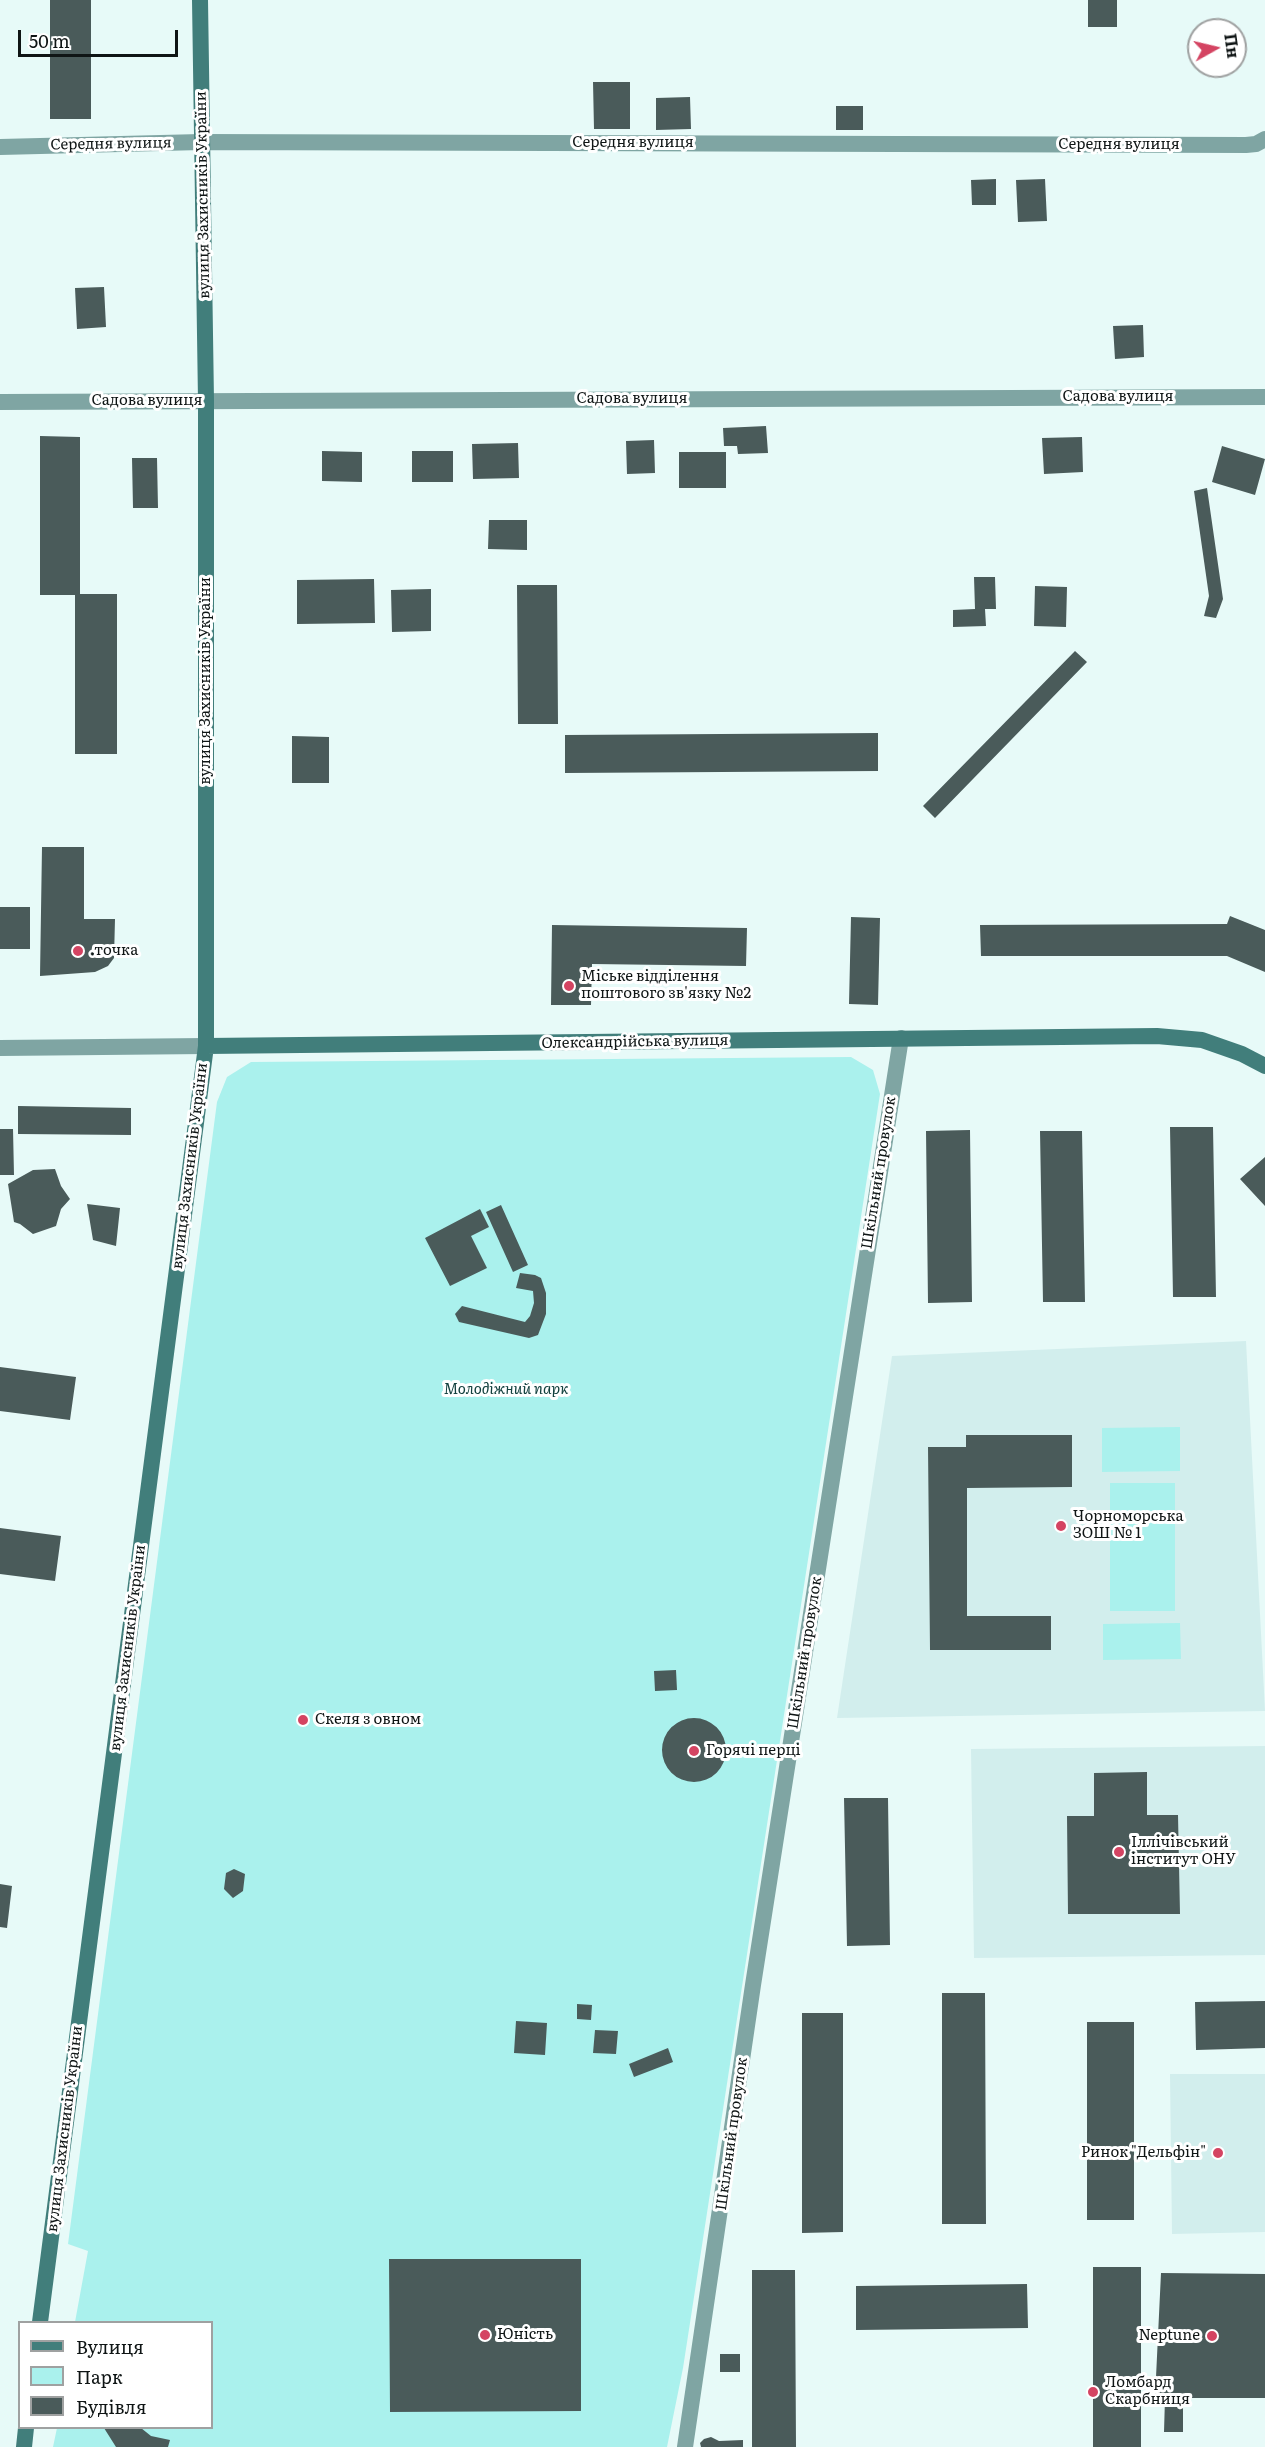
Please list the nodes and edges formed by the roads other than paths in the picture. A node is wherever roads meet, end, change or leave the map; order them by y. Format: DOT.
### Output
graph roads {
  1 [pos="200,0"];
  2 [pos="1265,140"];
  3 [pos="201,142"];
  4 [pos="0,147"];
  5 [pos="1265,397"];
  6 [pos="206,400"];
  7 [pos="0,402"];
  8 [pos="900,1038"];
  9 [pos="206,1046"];
  10 [pos="0,1048"];
  11 [pos="1265,1066"];
  12 [pos="40,2321"];
  13 [pos="26,2429"];
  14 [pos="24,2447"];
  15 [pos="685,2447"];
  1 -- 3 [label="main road, вулиця Захисників України"];
  2 -- 3 [label="street, Середня вулиця"];
  3 -- 4 [label="street, Середня вулиця"];
  3 -- 6 [label="main road, вулиця Захисників України"];
  5 -- 6 [label="street, Садова вулиця"];
  6 -- 7 [label="street, Садова вулиця"];
  6 -- 9 [label="main road, вулиця Захисників України"];
  8 -- 9 [label="main road, Олександрійська вулиця"];
  8 -- 11 [label="main road, Олександрійська вулиця"];
  8 -- 15 [label="street, Шкільний провулок"];
  9 -- 10 [label="street, Олександрійська вулиця"];
  9 -- 12 [label="main road, вулиця Захисників України"];
  13 -- 14 [label="main road"];
}
